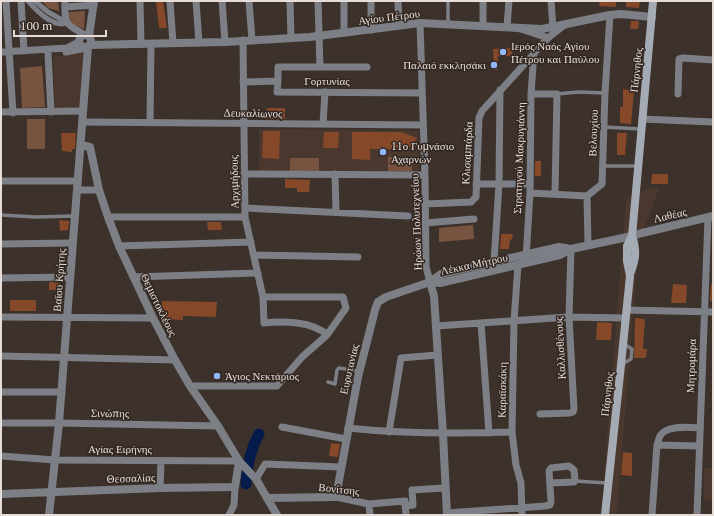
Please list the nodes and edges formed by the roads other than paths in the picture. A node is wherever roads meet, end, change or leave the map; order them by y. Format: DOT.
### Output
graph roads {
  1 [pos="6,1"];
  2 [pos="21,1"];
  3 [pos="28,1"];
  4 [pos="35,1"];
  5 [pos="140,1"];
  6 [pos="170,1"];
  7 [pos="196,1"];
  8 [pos="222,1"];
  9 [pos="249,1"];
  10 [pos="290,1"];
  11 [pos="318,1"];
  12 [pos="344,1"];
  13 [pos="371,1"];
  14 [pos="398,1"];
  15 [pos="448,1"];
  16 [pos="483,1"];
  17 [pos="509,1"];
  18 [pos="550,1"];
  19 [pos="653,1"];
  20 [pos="94,3"];
  21 [pos="65,4"];
  22 [pos="610,15"];
  23 [pos="652,16"];
  24 [pos="67,22"];
  25 [pos="420,23"];
  26 [pos="571,24"];
  27 [pos="448,25"];
  28 [pos="399,26"];
  29 [pos="483,26"];
  30 [pos="507,27"];
  31 [pos="553,28"];
  32 [pos="371,30"];
  33 [pos="344,33"];
  34 [pos="319,36"];
  35 [pos="291,38"];
  36 [pos="548,38"];
  37 [pos="243,40"];
  38 [pos="252,40"];
  39 [pos="79,42"];
  40 [pos="88,42"];
  41 [pos="225,42"];
  42 [pos="199,43"];
  43 [pos="141,44"];
  44 [pos="173,44"];
  45 [pos="151,45"];
  46 [pos="5,51"];
  47 [pos="24,51"];
  48 [pos="48,53"];
  49 [pos="534,53"];
  50 [pos="713,60"];
  51 [pos="320,67"];
  52 [pos="367,67"];
  53 [pos="278,81"];
  54 [pos="243,82"];
  55 [pos="500,90"];
  56 [pos="325,92"];
  57 [pos="422,93"];
  58 [pos="605,93"];
  59 [pos="532,94"];
  60 [pos="556,94"];
  61 [pos="678,94"];
  62 [pos="83,111"];
  63 [pos="1,112"];
  64 [pos="51,112"];
  65 [pos="13,113"];
  66 [pos="642,118"];
  67 [pos="82,122"];
  68 [pos="150,122"];
  69 [pos="713,122"];
  70 [pos="244,124"];
  71 [pos="323,124"];
  72 [pos="423,125"];
  73 [pos="604,127"];
  74 [pos="641,129"];
  75 [pos="81,145"];
  76 [pos="603,166"];
  77 [pos="637,166"];
  78 [pos="244,174"];
  79 [pos="335,174"];
  80 [pos="425,175"];
  81 [pos="1,181"];
  82 [pos="78,181"];
  83 [pos="476,184"];
  84 [pos="499,184"];
  85 [pos="530,184"];
  86 [pos="77,190"];
  87 [pos="99,190"];
  88 [pos="530,193"];
  89 [pos="555,194"];
  90 [pos="587,196"];
  91 [pos="425,204"];
  92 [pos="245,208"];
  93 [pos="336,212"];
  94 [pos="1,215"];
  95 [pos="75,216"];
  96 [pos="408,216"];
  97 [pos="108,217"];
  98 [pos="245,217"];
  99 [pos="710,217"];
  100 [pos="474,219"];
  101 [pos="425,222"];
  102 [pos="632,236"];
  103 [pos="251,242"];
  104 [pos="73,243"];
  105 [pos="1,244"];
  106 [pos="588,245"];
  107 [pos="119,246"];
  108 [pos="571,249"];
  109 [pos="526,254"];
  110 [pos="254,255"];
  111 [pos="358,257"];
  112 [pos="494,262"];
  113 [pos="522,264"];
  114 [pos="258,273"];
  115 [pos="70,277"];
  116 [pos="133,277"];
  117 [pos="1,278"];
  118 [pos="430,282"];
  119 [pos="263,297"];
  120 [pos="703,312"];
  121 [pos="713,312"];
  122 [pos="626,314"];
  123 [pos="1,317"];
  124 [pos="67,318"];
  125 [pos="153,318"];
  126 [pos="569,318"];
  127 [pos="514,321"];
  128 [pos="481,323"];
  129 [pos="436,326"];
  130 [pos="327,334"];
  131 [pos="437,355"];
  132 [pos="1,356"];
  133 [pos="64,357"];
  134 [pos="175,360"];
  135 [pos="360,371"];
  136 [pos="328,382"];
  137 [pos="190,386"];
  138 [pos="1,392"];
  139 [pos="62,392"];
  140 [pos="540,414"];
  141 [pos="1,423"];
  142 [pos="59,423"];
  143 [pos="218,426"];
  144 [pos="282,427"];
  145 [pos="348,428"];
  146 [pos="700,428"];
  147 [pos="389,432"];
  148 [pos="512,432"];
  149 [pos="489,433"];
  150 [pos="443,434"];
  151 [pos="346,439"];
  152 [pos="657,445"];
  153 [pos="699,446"];
  154 [pos="1,456"];
  155 [pos="55,460"];
  156 [pos="160,461"];
  157 [pos="242,464"];
  158 [pos="341,467"];
  159 [pos="254,476"];
  160 [pos="575,481"];
  161 [pos="550,483"];
  162 [pos="607,483"];
  163 [pos="235,487"];
  164 [pos="160,488"];
  165 [pos="445,488"];
  166 [pos="51,492"];
  167 [pos="1,494"];
  168 [pos="336,497"];
  169 [pos="267,498"];
  170 [pos="369,504"];
  171 [pos="405,506"];
  172 [pos="522,512"];
  173 [pos="447,514"];
  174 [pos="49,515"];
  175 [pos="229,515"];
  176 [pos="277,515"];
  177 [pos="370,515"];
  178 [pos="406,515"];
  179 [pos="605,515"];
  180 [pos="652,515"];
  181 [pos="697,515"];
  1 -- 46 [label="street"];
  2 -- 47 [label="street"];
  3 -- 24 [label="street"];
  4 -- 24 [label="street"];
  5 -- 43 [label="street"];
  6 -- 44 [label="street"];
  7 -- 42 [label="street"];
  8 -- 41 [label="street"];
  9 -- 38 [label="street"];
  10 -- 35 [label="street"];
  11 -- 34 [label="street"];
  12 -- 33 [label="street"];
  13 -- 32 [label="street"];
  14 -- 28 [label="street"];
  15 -- 27 [label="lane"];
  16 -- 29 [label="street"];
  17 -- 30 [label="street"];
  18 -- 31 [label="street"];
  19 -- 23 [label="main road, Πάρνηθος"];
  20 -- 21 [label="street"];
  20 -- 40 [label="street, Βαϊου Κρήτης"];
  21 -- 24 [label="street"];
  22 -- 23 [label="street, Αγίου Πέτρου"];
  22 -- 26 [label="street, Αγίου Πέτρου"];
  22 -- 58 [label="street, Βελουχίου"];
  23 -- 66 [label="main road, Πάρνηθος"];
  24 -- 40 [label="street"];
  25 -- 27 [label="street, Αγίου Πέτρου"];
  25 -- 28 [label="street, Αγίου Πέτρου"];
  25 -- 57 [label="street, Ηρώων Πολυτεχνείου"];
  26 -- 31 [label="street, Αγίου Πέτρου"];
  26 -- 36 [label="street, Κλισαμπάρδα"];
  27 -- 29 [label="street, Αγίου Πέτρου"];
  28 -- 32 [label="street, Αγίου Πέτρου"];
  29 -- 30 [label="street, Αγίου Πέτρου"];
  30 -- 31 [label="street, Αγίου Πέτρου"];
  30 -- 36 [label="street"];
  32 -- 33 [label="street, Αγίου Πέτρου"];
  33 -- 34 [label="street, Αγίου Πέτρου"];
  34 -- 35 [label="street, Αγίου Πέτρου"];
  34 -- 51 [label="street"];
  35 -- 38 [label="street, Αγίου Πέτρου"];
  36 -- 49 [label="street, Κλισαμπάρδα"];
  37 -- 38 [label="street, Αγίου Πέτρου"];
  37 -- 41 [label="street, Αγίου Πέτρου"];
  37 -- 54 [label="street, Αρχιμήδους"];
  39 -- 40 [label="street"];
  39 -- 47 [label="street, Αγίου Πέτρου"];
  40 -- 43 [label="street, Αγίου Πέτρου"];
  40 -- 48 [label="street, Αγίου Πέτρου"];
  40 -- 62 [label="street, Βαϊου Κρήτης"];
  41 -- 42 [label="street, Αγίου Πέτρου"];
  42 -- 44 [label="street, Αγίου Πέτρου"];
  43 -- 45 [label="street, Αγίου Πέτρου"];
  44 -- 45 [label="street, Αγίου Πέτρου"];
  45 -- 68 [label="street"];
  46 -- 47 [label="street, Αγίου Πέτρου"];
  46 -- 65 [label="street"];
  47 -- 48 [label="street, Αγίου Πέτρου"];
  48 -- 64 [label="street"];
  49 -- 55 [label="street, Κλισαμπάρδα"];
  49 -- 59 [label="street, Στρατηγού Μακρυγιάννη"];
  50 -- 61 [label="street"];
  51 -- 52 [label="street"];
  51 -- 53 [label="street"];
  53 -- 54 [label="street"];
  53 -- 56 [label="street, Γορτυνίας"];
  54 -- 70 [label="street, Αρχιμήδους"];
  55 -- 83 [label="street, Κλισαμπάρδα"];
  55 -- 84 [label="street"];
  56 -- 57 [label="street, Γορτυνίας"];
  56 -- 71 [label="street"];
  57 -- 72 [label="street, Ηρώων Πολυτεχνείου"];
  58 -- 60 [label="lane"];
  58 -- 73 [label="street, Βελουχίου"];
  59 -- 60 [label="street"];
  59 -- 85 [label="street, Στρατηγού Μακρυγιάννη"];
  60 -- 89 [label="street"];
  62 -- 64 [label="street"];
  62 -- 67 [label="street, Βαϊου Κρήτης"];
  63 -- 65 [label="street"];
  64 -- 65 [label="street"];
  66 -- 69 [label="street"];
  66 -- 74 [label="main road, Πάρνηθος"];
  67 -- 68 [label="street, Δευκαλίωνος"];
  67 -- 75 [label="street, Βαϊου Κρήτης"];
  68 -- 70 [label="street, Δευκαλίωνος"];
  70 -- 71 [label="street, Δευκαλίωνος"];
  70 -- 78 [label="street, Αρχιμήδους"];
  71 -- 72 [label="street, Δευκαλίωνος"];
  72 -- 80 [label="street, Ηρώων Πολυτεχνείου"];
  73 -- 74 [label="lane"];
  73 -- 76 [label="street, Βελουχίου"];
  74 -- 77 [label="main road, Πάρνηθος"];
  75 -- 82 [label="street, Βαϊου Κρήτης"];
  75 -- 87 [label="street, Θεμιστοκλέους"];
  76 -- 77 [label="lane"];
  76 -- 90 [label="street, Βελουχίου"];
  77 -- 102 [label="main road, Πάρνηθος"];
  78 -- 79 [label="street"];
  78 -- 92 [label="street, Αρχιμήδους"];
  79 -- 80 [label="street"];
  79 -- 93 [label="street"];
  80 -- 91 [label="street, Ηρώων Πολυτεχνείου"];
  81 -- 82 [label="street"];
  82 -- 86 [label="street, Βαϊου Κρήτης"];
  83 -- 84 [label="street"];
  83 -- 91 [label="street, Κλισαμπάρδα"];
  84 -- 85 [label="street"];
  84 -- 112 [label="street"];
  85 -- 88 [label="street, Στρατηγού Μακρυγιάννη"];
  86 -- 87 [label="street"];
  86 -- 95 [label="street, Βαϊου Κρήτης"];
  87 -- 97 [label="street, Θεμιστοκλέους"];
  88 -- 89 [label="street"];
  88 -- 109 [label="street, Στρατηγού Μακρυγιάννη"];
  89 -- 90 [label="street"];
  90 -- 106 [label="street"];
  91 -- 101 [label="street, Ηρώων Πολυτεχνείου"];
  92 -- 93 [label="street"];
  92 -- 98 [label="street, Αρχιμήδους"];
  93 -- 96 [label="street"];
  94 -- 95 [label="lane"];
  95 -- 104 [label="street, Βαϊου Κρήτης"];
  97 -- 98 [label="street"];
  97 -- 107 [label="street, Θεμιστοκλέους"];
  98 -- 103 [label="street, Αρχιμήδους"];
  99 -- 102 [label="street, Λαθέας"];
  99 -- 120 [label="street, Μητρομάρα"];
  100 -- 101 [label="street"];
  101 -- 118 [label="street, Ηρώων Πολυτεχνείου"];
  102 -- 106 [label="street, Λέκκα Μήτρου"];
  102 -- 122 [label="main road, Πάρνηθος"];
  103 -- 107 [label="street"];
  103 -- 110 [label="street, Αρχιμήδους"];
  104 -- 105 [label="street"];
  104 -- 115 [label="street, Βαϊου Κρήτης"];
  106 -- 108 [label="street, Λέκκα Μήτρου"];
  107 -- 116 [label="street, Θεμιστοκλέους"];
  108 -- 109 [label="street, Λέκκα Μήτρου"];
  108 -- 113 [label="street, Λέκκα Μήτρου"];
  108 -- 126 [label="street, Καλλισθένους"];
  109 -- 112 [label="street, Λέκκα Μήτρου"];
  109 -- 113 [label="street, Στρατηγού Μακρυγιάννη"];
  110 -- 111 [label="street"];
  110 -- 114 [label="street, Αρχιμήδους"];
  112 -- 118 [label="street, Λέκκα Μήτρου"];
  113 -- 118 [label="street, Λέκκα Μήτρου"];
  113 -- 127 [label="street, Καραϊσκάκη"];
  114 -- 116 [label="street"];
  114 -- 119 [label="street, Αρχιμήδους"];
  115 -- 117 [label="street"];
  115 -- 124 [label="street, Βαϊου Κρήτης"];
  116 -- 125 [label="street, Θεμιστοκλέους"];
  118 -- 129 [label="street, Ηρώων Πολυτεχνείου"];
  118 -- 135 [label="street, Ευρυτανίας"];
  119 -- 130 [label="street, Αρχιμήδους"];
  119 -- 130 [label="street"];
  120 -- 121 [label="street"];
  120 -- 122 [label="street"];
  120 -- 146 [label="street, Μητρομάρα"];
  122 -- 126 [label="street"];
  122 -- 162 [label="main road, Πάρνηθος"];
  123 -- 124 [label="street"];
  124 -- 125 [label="street"];
  124 -- 133 [label="street, Βαϊου Κρήτης"];
  125 -- 134 [label="street, Θεμιστοκλέους"];
  126 -- 127 [label="street"];
  126 -- 140 [label="street, Καλλισθένους"];
  127 -- 128 [label="street"];
  127 -- 148 [label="street, Καραϊσκάκη"];
  128 -- 129 [label="street"];
  128 -- 149 [label="street"];
  129 -- 131 [label="street, Ηρώων Πολυτεχνείου"];
  130 -- 137 [label="street"];
  131 -- 147 [label="street"];
  131 -- 150 [label="street, Ηρώων Πολυτεχνείου"];
  132 -- 133 [label="street"];
  133 -- 134 [label="street"];
  133 -- 139 [label="street, Βαϊου Κρήτης"];
  134 -- 137 [label="street, Θεμιστοκλέους"];
  135 -- 136 [label="lane"];
  135 -- 145 [label="street, Ευρυτανίας"];
  137 -- 143 [label="street, Θεμιστοκλέους"];
  138 -- 139 [label="street"];
  139 -- 142 [label="street, Βαϊου Κρήτης"];
  141 -- 142 [label="street, Σινώπης"];
  142 -- 143 [label="street, Σινώπης"];
  142 -- 155 [label="street, Βαϊου Κρήτης"];
  143 -- 157 [label="street, Θεμιστοκλέους"];
  144 -- 151 [label="street"];
  145 -- 147 [label="street"];
  145 -- 151 [label="street, Ευρυτανίας"];
  146 -- 152 [label="street"];
  146 -- 153 [label="street, Μητρομάρα"];
  147 -- 150 [label="street"];
  148 -- 149 [label="street"];
  148 -- 172 [label="street, Καραϊσκάκη"];
  149 -- 150 [label="street"];
  150 -- 165 [label="street, Ηρώων Πολυτεχνείου"];
  151 -- 158 [label="street, Ευρυτανίας"];
  152 -- 153 [label="street"];
  152 -- 180 [label="street"];
  153 -- 181 [label="street, Μητρομάρα"];
  154 -- 155 [label="street, Αγίας Ειρήνης"];
  155 -- 156 [label="street, Αγίας Ειρήνης"];
  155 -- 166 [label="street, Βαϊου Κρήτης"];
  156 -- 157 [label="street, Αγίας Ειρήνης"];
  156 -- 164 [label="street"];
  157 -- 159 [label="street, Θεμιστοκλέους"];
  157 -- 163 [label="street"];
  158 -- 159 [label="street"];
  158 -- 168 [label="street, Ευρυτανίας"];
  159 -- 169 [label="street, Θεμιστοκλέους"];
  160 -- 161 [label="street"];
  160 -- 161 [label="street"];
  160 -- 162 [label="lane"];
  161 -- 172 [label="street"];
  162 -- 179 [label="main road, Πάρνηθος"];
  163 -- 164 [label="street, Θεσσαλίας"];
  163 -- 175 [label="street"];
  164 -- 166 [label="street, Θεσσαλίας"];
  165 -- 171 [label="street"];
  165 -- 173 [label="street, Ηρώων Πολυτεχνείου"];
  166 -- 167 [label="street, Θεσσαλίας"];
  166 -- 174 [label="street, Βαϊου Κρήτης"];
  168 -- 169 [label="street, Βονίτσης"];
  168 -- 170 [label="street, Βονίτσης"];
  169 -- 176 [label="street, Θεμιστοκλέους"];
  170 -- 171 [label="street, Βονίτσης"];
  170 -- 177 [label="street"];
  171 -- 178 [label="street"];
  172 -- 173 [label="street"];
}
